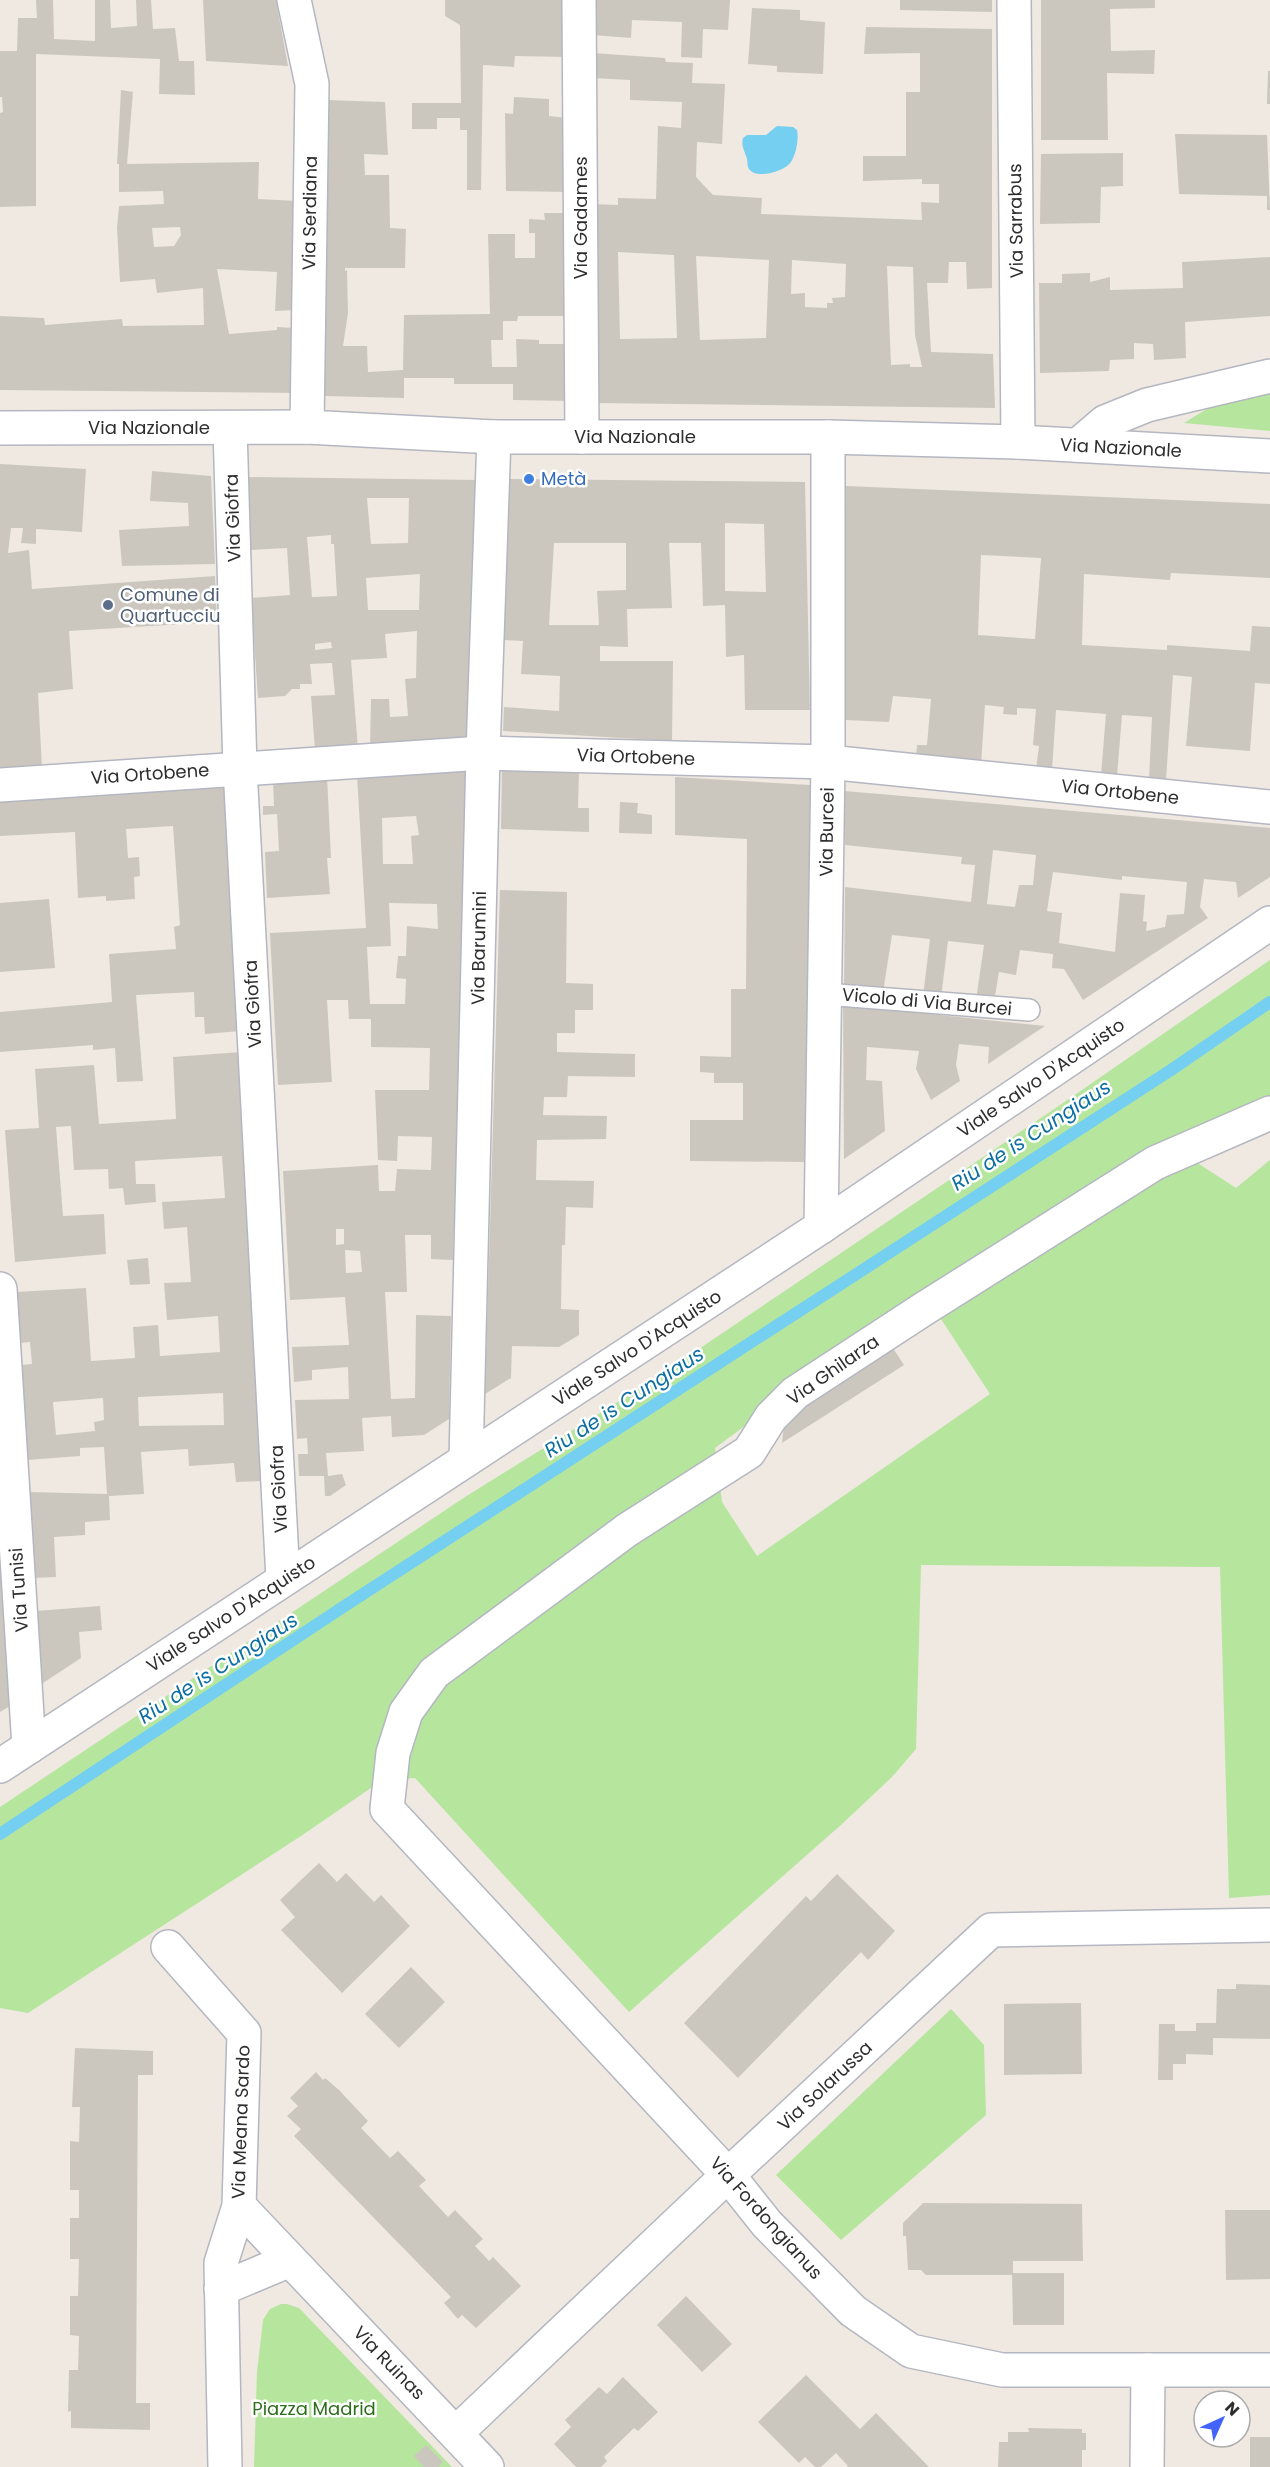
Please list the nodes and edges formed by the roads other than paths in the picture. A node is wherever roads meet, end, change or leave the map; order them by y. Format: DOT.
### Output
graph roads {
  1 [pos="294,0"];
  2 [pos="579,0"];
  3 [pos="1014,0"];
  4 [pos="1270,376"];
  5 [pos="1147,405"];
  6 [pos="0,428"];
  7 [pos="231,428"];
  8 [pos="307,428"];
  9 [pos="494,436"];
  10 [pos="582,437"];
  11 [pos="828,437"];
  12 [pos="1018,442"];
  13 [pos="1078,445"];
  14 [pos="1144,449"];
  15 [pos="1270,456"];
  16 [pos="483,753"];
  17 [pos="828,762"];
  18 [pos="240,768"];
  19 [pos="0,785"];
  20 [pos="1270,807"];
  21 [pos="1270,923"];
  22 [pos="825,994"];
  23 [pos="1029,1010"];
  24 [pos="1270,1113"];
  25 [pos="821,1227"];
  26 [pos="0,1289"];
  27 [pos="466,1460"];
  28 [pos="283,1580"];
  29 [pos="29,1747"];
  30 [pos="0,1766"];
  31 [pos="387,1809"];
  32 [pos="1270,1924"];
  33 [pos="168,1947"];
  34 [pos="728,2175"];
  35 [pos="239,2206"];
  36 [pos="290,2260"];
  37 [pos="222,2289"];
  38 [pos="1148,2370"];
  39 [pos="1270,2370"];
  40 [pos="456,2433"];
  41 [pos="225,2467"];
  42 [pos="487,2467"];
  43 [pos="1147,2467"];
  1 -- 8 [label="street, Via Serdiana"];
  2 -- 10 [label="street, Via Gadames"];
  3 -- 12 [label="street, Via Sarrabus"];
  4 -- 5 [label="street"];
  5 -- 13 [label="street"];
  5 -- 14 [label="street"];
  6 -- 7 [label="street, Via Nazionale"];
  7 -- 8 [label="street, Via Nazionale"];
  7 -- 18 [label="street, Via Giofra"];
  8 -- 9 [label="street, Via Nazionale"];
  9 -- 10 [label="street, Via Nazionale"];
  9 -- 16 [label="street, Via Barumini"];
  10 -- 11 [label="street, Via Nazionale"];
  11 -- 12 [label="street, Via Nazionale"];
  11 -- 17 [label="street, Via Burcei"];
  12 -- 13 [label="street, Via Nazionale"];
  13 -- 14 [label="street, Via Nazionale"];
  14 -- 15 [label="street, Via Nazionale"];
  16 -- 17 [label="street, Via Ortobene"];
  16 -- 18 [label="street, Via Ortobene"];
  16 -- 27 [label="street, Via Barumini"];
  17 -- 20 [label="street, Via Ortobene"];
  17 -- 22 [label="street, Via Burcei"];
  18 -- 19 [label="street, Via Ortobene"];
  18 -- 28 [label="street, Via Giofra"];
  21 -- 25 [label="street, Viale Salvo D'Acquisto"];
  22 -- 23 [label="lane, Vicolo di Via Burcei"];
  22 -- 25 [label="street, Via Burcei"];
  24 -- 31 [label="street, Via Ghilarza"];
  25 -- 27 [label="street, Viale Salvo D'Acquisto"];
  26 -- 29 [label="street, Via Tunisi"];
  27 -- 28 [label="street, Viale Salvo D'Acquisto"];
  28 -- 29 [label="street, Viale Salvo D'Acquisto"];
  29 -- 30 [label="street, Viale Salvo D'Acquisto"];
  31 -- 34 [label="street, Via Fordongianus"];
  32 -- 34 [label="street, Via Solarussa"];
  33 -- 35 [label="street, Via Meana Sardo"];
  34 -- 38 [label="street, Via Fordongianus"];
  34 -- 40 [label="street, Via Solarussa"];
  35 -- 36 [label="street, Via Ruinas"];
  35 -- 37 [label="street, Via Meana Sardo"];
  36 -- 37 [label="street"];
  36 -- 40 [label="street, Via Ruinas"];
  37 -- 41 [label="street, Via Meana Sardo"];
  38 -- 39 [label="street, Via Fordongianus"];
  38 -- 43 [label="street"];
  40 -- 42 [label="street, Via Ruinas"];
}
